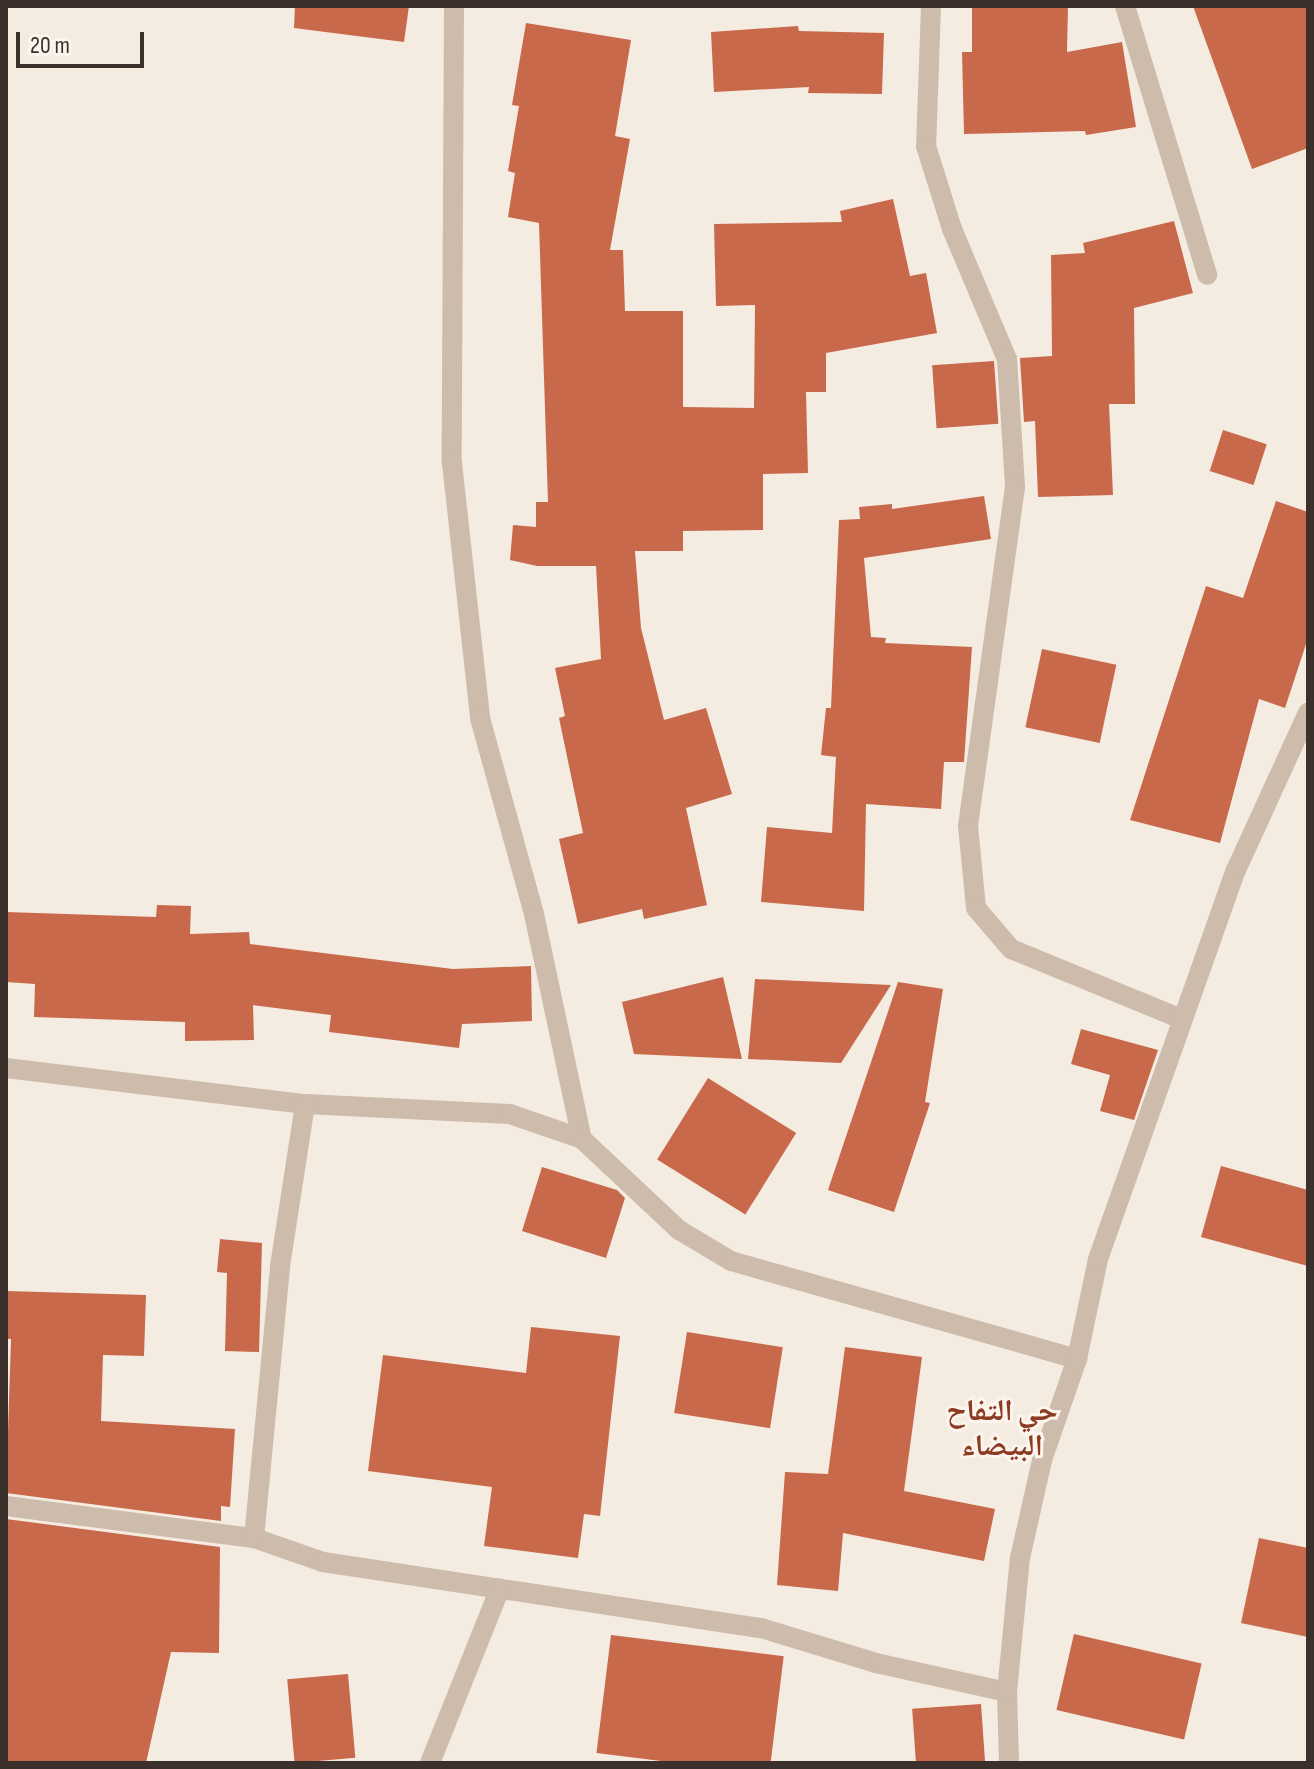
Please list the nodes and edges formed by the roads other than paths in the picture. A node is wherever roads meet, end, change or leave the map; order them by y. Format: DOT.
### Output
graph roads {
  1 [pos="454,6"];
  2 [pos="931,6"];
  3 [pos="1125,6"];
  4 [pos="1207,275"];
  5 [pos="1308,713"];
  6 [pos="1182,1019"];
  7 [pos="6,1068"];
  8 [pos="305,1104"];
  9 [pos="582,1139"];
  10 [pos="1077,1359"];
  11 [pos="6,1506"];
  12 [pos="254,1538"];
  13 [pos="500,1588"];
  14 [pos="1007,1692"];
  15 [pos="430,1763"];
  16 [pos="1009,1763"];
  1 -- 9 [label="street"];
  2 -- 6 [label="street"];
  3 -- 4 [label="street"];
  5 -- 6 [label="street"];
  6 -- 10 [label="street"];
  7 -- 8 [label="street"];
  8 -- 9 [label="street"];
  8 -- 12 [label="street"];
  9 -- 10 [label="street"];
  10 -- 14 [label="street"];
  11 -- 12 [label="street"];
  12 -- 13 [label="street"];
  13 -- 14 [label="street"];
  13 -- 15 [label="street"];
  14 -- 16 [label="street"];
}
